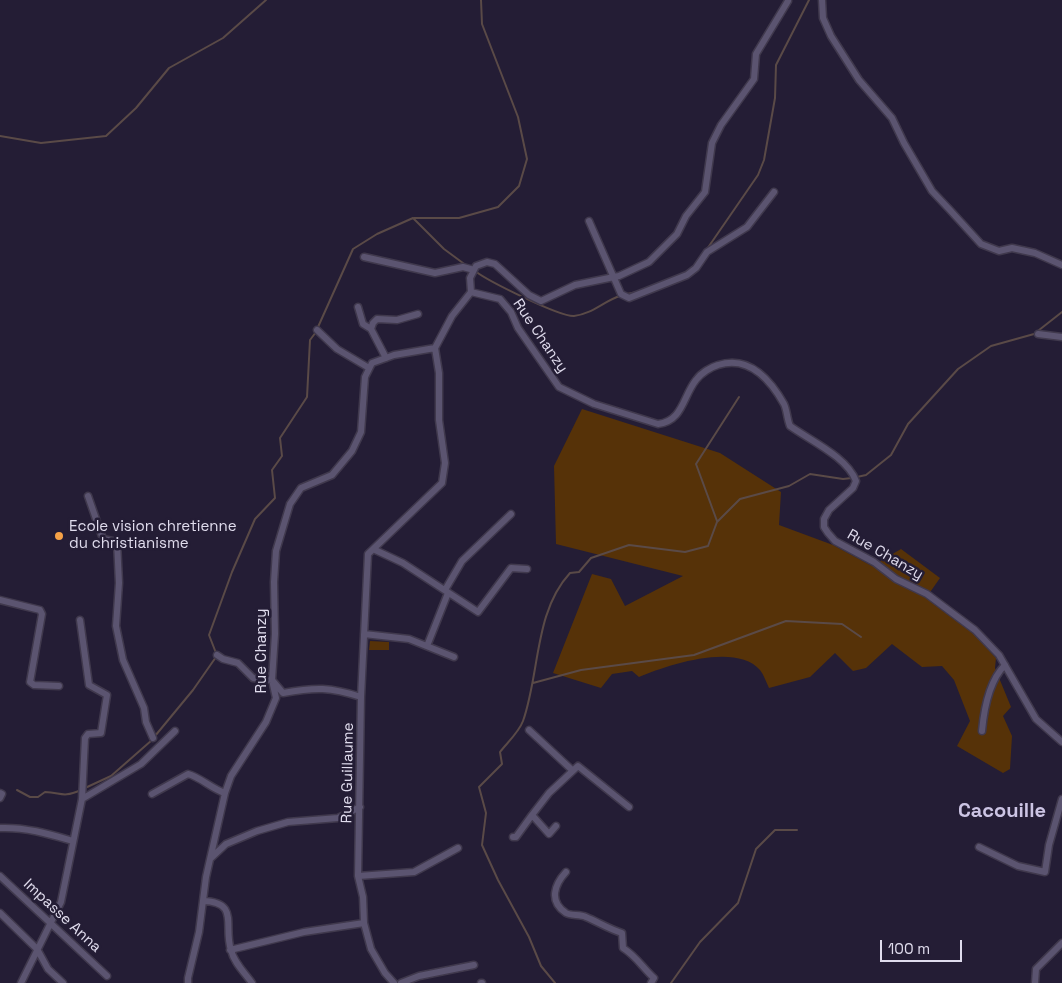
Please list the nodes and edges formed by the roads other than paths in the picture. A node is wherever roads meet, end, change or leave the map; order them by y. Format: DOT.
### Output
graph roads {
  1 [pos="822,0"];
  2 [pos="788,2"];
  3 [pos="774,192"];
  4 [pos="589,221"];
  5 [pos="364,258"];
  6 [pos="1062,265"];
  7 [pos="474,270"];
  8 [pos="614,277"];
  9 [pos="471,292"];
  10 [pos="358,307"];
  11 [pos="418,314"];
  12 [pos="371,329"];
  13 [pos="317,330"];
  14 [pos="1038,334"];
  15 [pos="1062,337"];
  16 [pos="435,348"];
  17 [pos="386,358"];
  18 [pos="369,368"];
  19 [pos="88,496"];
  20 [pos="511,514"];
  21 [pos="371,552"];
  22 [pos="527,569"];
  23 [pos="447,591"];
  24 [pos="0,600"];
  25 [pos="80,620"];
  26 [pos="364,634"];
  27 [pos="427,646"];
  28 [pos="217,655"];
  29 [pos="454,657"];
  30 [pos="1005,665"];
  31 [pos="272,680"];
  32 [pos="59,686"];
  33 [pos="362,697"];
  34 [pos="529,730"];
  35 [pos="175,731"];
  36 [pos="982,731"];
  37 [pos="153,738"];
  38 [pos="1062,742"];
  39 [pos="572,770"];
  40 [pos="225,793"];
  41 [pos="152,794"];
  42 [pos="82,799"];
  43 [pos="1062,799"];
  44 [pos="360,807"];
  45 [pos="629,807"];
  46 [pos="532,815"];
  47 [pos="556,826"];
  48 [pos="0,828"];
  49 [pos="513,836"];
  50 [pos="74,841"];
  51 [pos="980,847"];
  52 [pos="458,848"];
  53 [pos="211,858"];
  54 [pos="566,872"];
  55 [pos="0,876"];
  56 [pos="358,876"];
  57 [pos="203,902"];
  58 [pos="0,913"];
  59 [pos="50,921"];
  60 [pos="364,923"];
  61 [pos="1062,943"];
  62 [pos="36,949"];
  63 [pos="230,950"];
  64 [pos="474,965"];
  65 [pos="107,976"];
  66 [pos="21,983"];
  67 [pos="64,983"];
  68 [pos="188,983"];
  69 [pos="252,983"];
  70 [pos="394,983"];
  71 [pos="401,983"];
  72 [pos="650,983"];
  73 [pos="1035,983"];
  1 -- 6 [label="street"];
  2 -- 8 [label="street"];
  3 -- 8 [label="street"];
  4 -- 8 [label="street"];
  5 -- 7 [label="street"];
  7 -- 8 [label="street"];
  7 -- 9 [label="street"];
  9 -- 16 [label="street"];
  9 -- 30 [label="street, Rue Chanzy"];
  10 -- 12 [label="street"];
  11 -- 12 [label="street"];
  12 -- 17 [label="street"];
  13 -- 18 [label="street"];
  14 -- 15 [label="street"];
  16 -- 17 [label="street"];
  16 -- 21 [label="street"];
  17 -- 18 [label="street"];
  18 -- 31 [label="street, Rue Chanzy"];
  19 -- 37 [label="street"];
  20 -- 23 [label="street"];
  21 -- 23 [label="street"];
  21 -- 26 [label="street, Rue Guillaume"];
  22 -- 23 [label="street"];
  23 -- 27 [label="street"];
  24 -- 32 [label="street"];
  25 -- 42 [label="street"];
  26 -- 27 [label="street"];
  26 -- 33 [label="street, Rue Guillaume"];
  27 -- 29 [label="street"];
  28 -- 31 [label="street"];
  30 -- 36 [label="street"];
  30 -- 38 [label="street, Rue Chanzy"];
  31 -- 33 [label="street"];
  31 -- 40 [label="street, Rue Chanzy"];
  33 -- 44 [label="street, Rue Guillaume"];
  34 -- 39 [label="street"];
  35 -- 42 [label="street"];
  39 -- 45 [label="street"];
  39 -- 46 [label="street"];
  40 -- 41 [label="street"];
  40 -- 53 [label="street, Rue Chanzy"];
  42 -- 50 [label="street"];
  43 -- 51 [label="street"];
  44 -- 53 [label="street"];
  44 -- 56 [label="street, Rue Guillaume"];
  46 -- 47 [label="street"];
  46 -- 49 [label="street"];
  48 -- 50 [label="street"];
  50 -- 59 [label="street"];
  52 -- 56 [label="street"];
  53 -- 57 [label="street, Rue Chanzy"];
  54 -- 72 [label="street"];
  55 -- 59 [label="street, Impasse Anna"];
  56 -- 60 [label="street, Rue Guillaume"];
  57 -- 63 [label="street"];
  57 -- 68 [label="street, Rue Chanzy"];
  58 -- 62 [label="street"];
  59 -- 62 [label="street"];
  59 -- 65 [label="street, Impasse Anna"];
  60 -- 63 [label="street"];
  60 -- 70 [label="street, Rue Guillaume"];
  61 -- 73 [label="street"];
  62 -- 66 [label="street"];
  62 -- 67 [label="street"];
  63 -- 69 [label="street"];
  64 -- 71 [label="street"];
}
